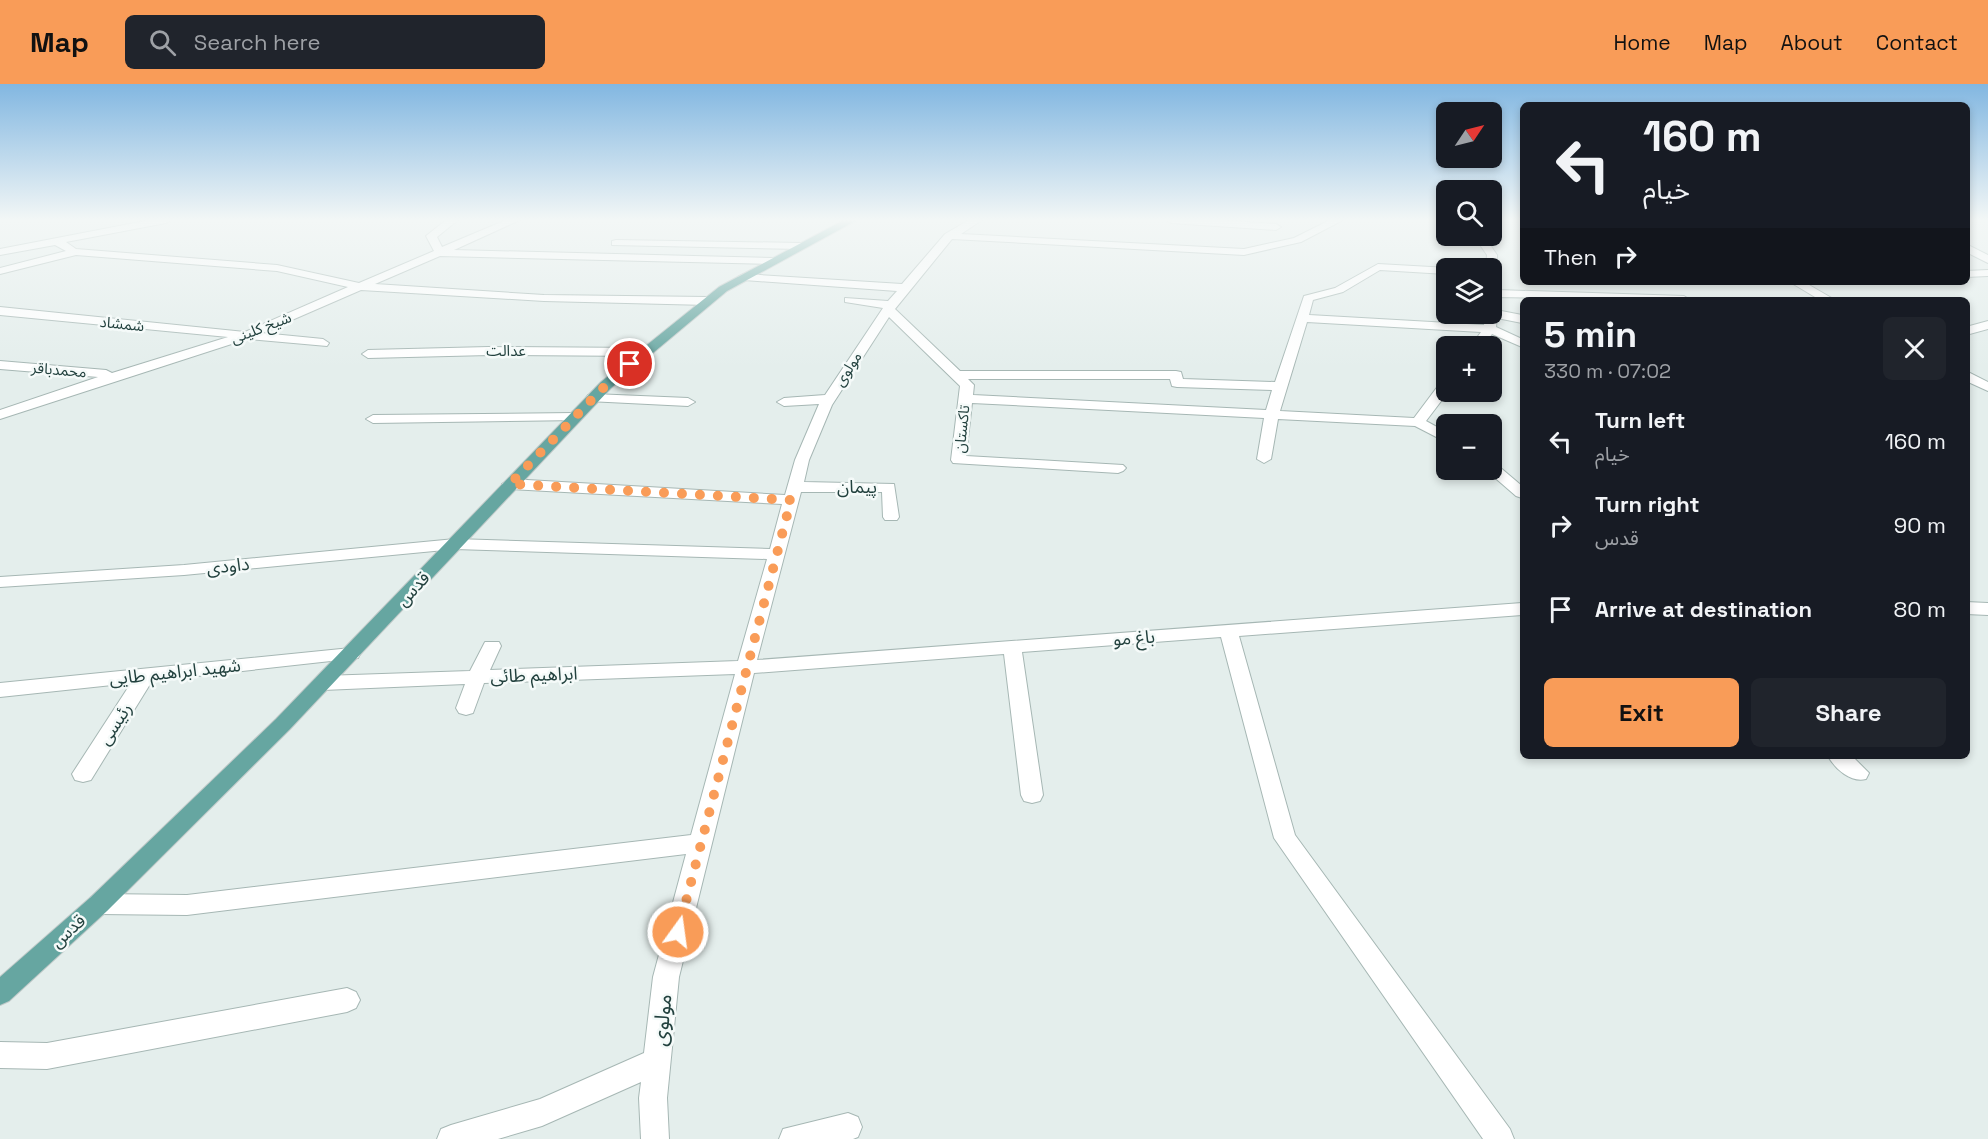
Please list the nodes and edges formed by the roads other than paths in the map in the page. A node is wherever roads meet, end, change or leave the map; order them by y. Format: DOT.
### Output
graph roads {
  1 [pos="283,269"];
  2 [pos="403,269"];
  3 [pos="759,269"];
  4 [pos="921,269"];
  5 [pos="1374,269"];
  6 [pos="1416,269"];
  7 [pos="1436,270"];
  8 [pos="1988,273"];
  9 [pos="1970,274"];
  10 [pos="744,278"];
  11 [pos="1802,285"];
  12 [pos="362,287"];
  13 [pos="904,288"];
  14 [pos="1502,293"];
  15 [pos="1601,297"];
  16 [pos="1824,297"];
  17 [pos="849,300"];
  18 [pos="708,301"];
  19 [pos="890,307"];
  20 [pos="0,311"];
  21 [pos="1502,315"];
  22 [pos="1302,318"];
  23 [pos="1520,319"];
  24 [pos="1490,324"];
  25 [pos="1988,325"];
  26 [pos="1490,329"];
  27 [pos="1970,330"];
  28 [pos="245,336"];
  29 [pos="1485,336"];
  30 [pos="1520,342"];
  31 [pos="323,343"];
  32 [pos="644,352"];
  33 [pos="368,354"];
  34 [pos="0,365"];
  35 [pos="118,375"];
  36 [pos="956,375"];
  37 [pos="1970,377"];
  38 [pos="1281,386"];
  39 [pos="1988,387"];
  40 [pos="593,398"];
  41 [pos="1436,398"];
  42 [pos="829,399"];
  43 [pos="966,399"];
  44 [pos="0,401"];
  45 [pos="688,402"];
  46 [pos="784,402"];
  47 [pos="35,403"];
  48 [pos="0,415"];
  49 [pos="1271,416"];
  50 [pos="574,417"];
  51 [pos="373,419"];
  52 [pos="1418,422"];
  53 [pos="1436,432"];
  54 [pos="1264,459"];
  55 [pos="1118,468"];
  56 [pos="1502,476"];
  57 [pos="510,484"];
  58 [pos="1520,491"];
  59 [pos="793,493"];
  60 [pos="891,517"];
  61 [pos="455,544"];
  62 [pos="776,554"];
  63 [pos="0,582"];
  64 [pos="1970,608"];
  65 [pos="1520,609"];
  66 [pos="1988,609"];
  67 [pos="1228,631"];
  68 [pos="492,646"];
  69 [pos="1012,647"];
  70 [pos="351,654"];
  71 [pos="746,667"];
  72 [pos="146,675"];
  73 [pos="477,677"];
  74 [pos="323,683"];
  75 [pos="0,690"];
  76 [pos="466,708"];
  77 [pos="1842,759"];
  78 [pos="1858,773"];
  79 [pos="83,774"];
  80 [pos="1032,795"];
  81 [pos="701,843"];
  82 [pos="99,904"];
  83 [pos="0,993"];
  84 [pos="347,1000"];
  85 [pos="0,1055"];
  86 [pos="657,1061"];
  87 [pos="848,1127"];
  88 [pos="451,1139"];
  89 [pos="655,1139"];
  90 [pos="793,1139"];
  91 [pos="1500,1139"];
  1 -- 12 [label="street"];
  2 -- 12 [label="street, شیخ کلینی"];
  3 -- 10 [label="main road, قدس"];
  4 -- 13 [label="street, مولوی"];
  5 -- 22 [label="street"];
  6 -- 7 [label="street"];
  8 -- 9 [label="street"];
  10 -- 13 [label="street"];
  10 -- 18 [label="main road, قدس"];
  11 -- 16 [label="street"];
  12 -- 18 [label="street"];
  12 -- 28 [label="street, شیخ کلینی"];
  13 -- 19 [label="street, مولوی"];
  14 -- 15 [label="street"];
  17 -- 19 [label="street"];
  18 -- 32 [label="main road, قدس"];
  19 -- 36 [label="street, تاکستان"];
  19 -- 42 [label="street, مولوی"];
  20 -- 28 [label="street, شمشاد"];
  21 -- 23 [label="street"];
  22 -- 26 [label="street"];
  22 -- 38 [label="street"];
  24 -- 26 [label="street"];
  25 -- 27 [label="street"];
  26 -- 29 [label="street"];
  26 -- 30 [label="street"];
  28 -- 31 [label="street, شمشاد"];
  28 -- 35 [label="street, شیخ کلینی"];
  32 -- 33 [label="street, عدالت"];
  32 -- 40 [label="main road, قدس"];
  34 -- 35 [label="street, محمدباقر"];
  35 -- 47 [label="street, شیخ کلینی"];
  36 -- 38 [label="street"];
  36 -- 43 [label="street, تاکستان"];
  37 -- 39 [label="street"];
  38 -- 49 [label="street"];
  40 -- 45 [label="street"];
  40 -- 50 [label="main road, قدس"];
  41 -- 52 [label="street"];
  42 -- 46 [label="street"];
  42 -- 59 [label="street, مولوی"];
  43 -- 49 [label="street"];
  43 -- 55 [label="street, تاکستان"];
  44 -- 47 [label="street"];
  47 -- 48 [label="street, شیخ کلینی"];
  49 -- 52 [label="street"];
  49 -- 54 [label="street"];
  50 -- 51 [label="street"];
  50 -- 57 [label="main road, قدس"];
  52 -- 53 [label="street"];
  56 -- 58 [label="street"];
  57 -- 59 [label="street"];
  57 -- 61 [label="main road, قدس"];
  59 -- 60 [label="street, پیمان"];
  59 -- 62 [label="street, مولوی"];
  61 -- 62 [label="street"];
  61 -- 63 [label="street, داودی"];
  61 -- 70 [label="main road, قدس"];
  62 -- 71 [label="street, مولوی"];
  64 -- 66 [label="street"];
  65 -- 67 [label="street, باغ مو"];
  67 -- 69 [label="street, باغ مو"];
  67 -- 91 [label="street"];
  68 -- 73 [label="street"];
  69 -- 71 [label="street, باغ مو"];
  69 -- 80 [label="street"];
  70 -- 72 [label="street, شهید ابراهیم طایی"];
  70 -- 74 [label="main road, قدس"];
  71 -- 73 [label="street, ابراهیم طائی"];
  71 -- 81 [label="street, مولوی"];
  72 -- 75 [label="street, شهید ابراهیم طایی"];
  72 -- 79 [label="street, رئیسی"];
  73 -- 74 [label="street, ابراهیم طائی"];
  73 -- 76 [label="street"];
  74 -- 82 [label="main road, قدس"];
  77 -- 78 [label="street"];
  81 -- 82 [label="street"];
  81 -- 86 [label="street, مولوی"];
  82 -- 83 [label="main road, قدس"];
  84 -- 85 [label="street"];
  86 -- 88 [label="street"];
  86 -- 89 [label="street, مولوی"];
  87 -- 90 [label="street"];
}
